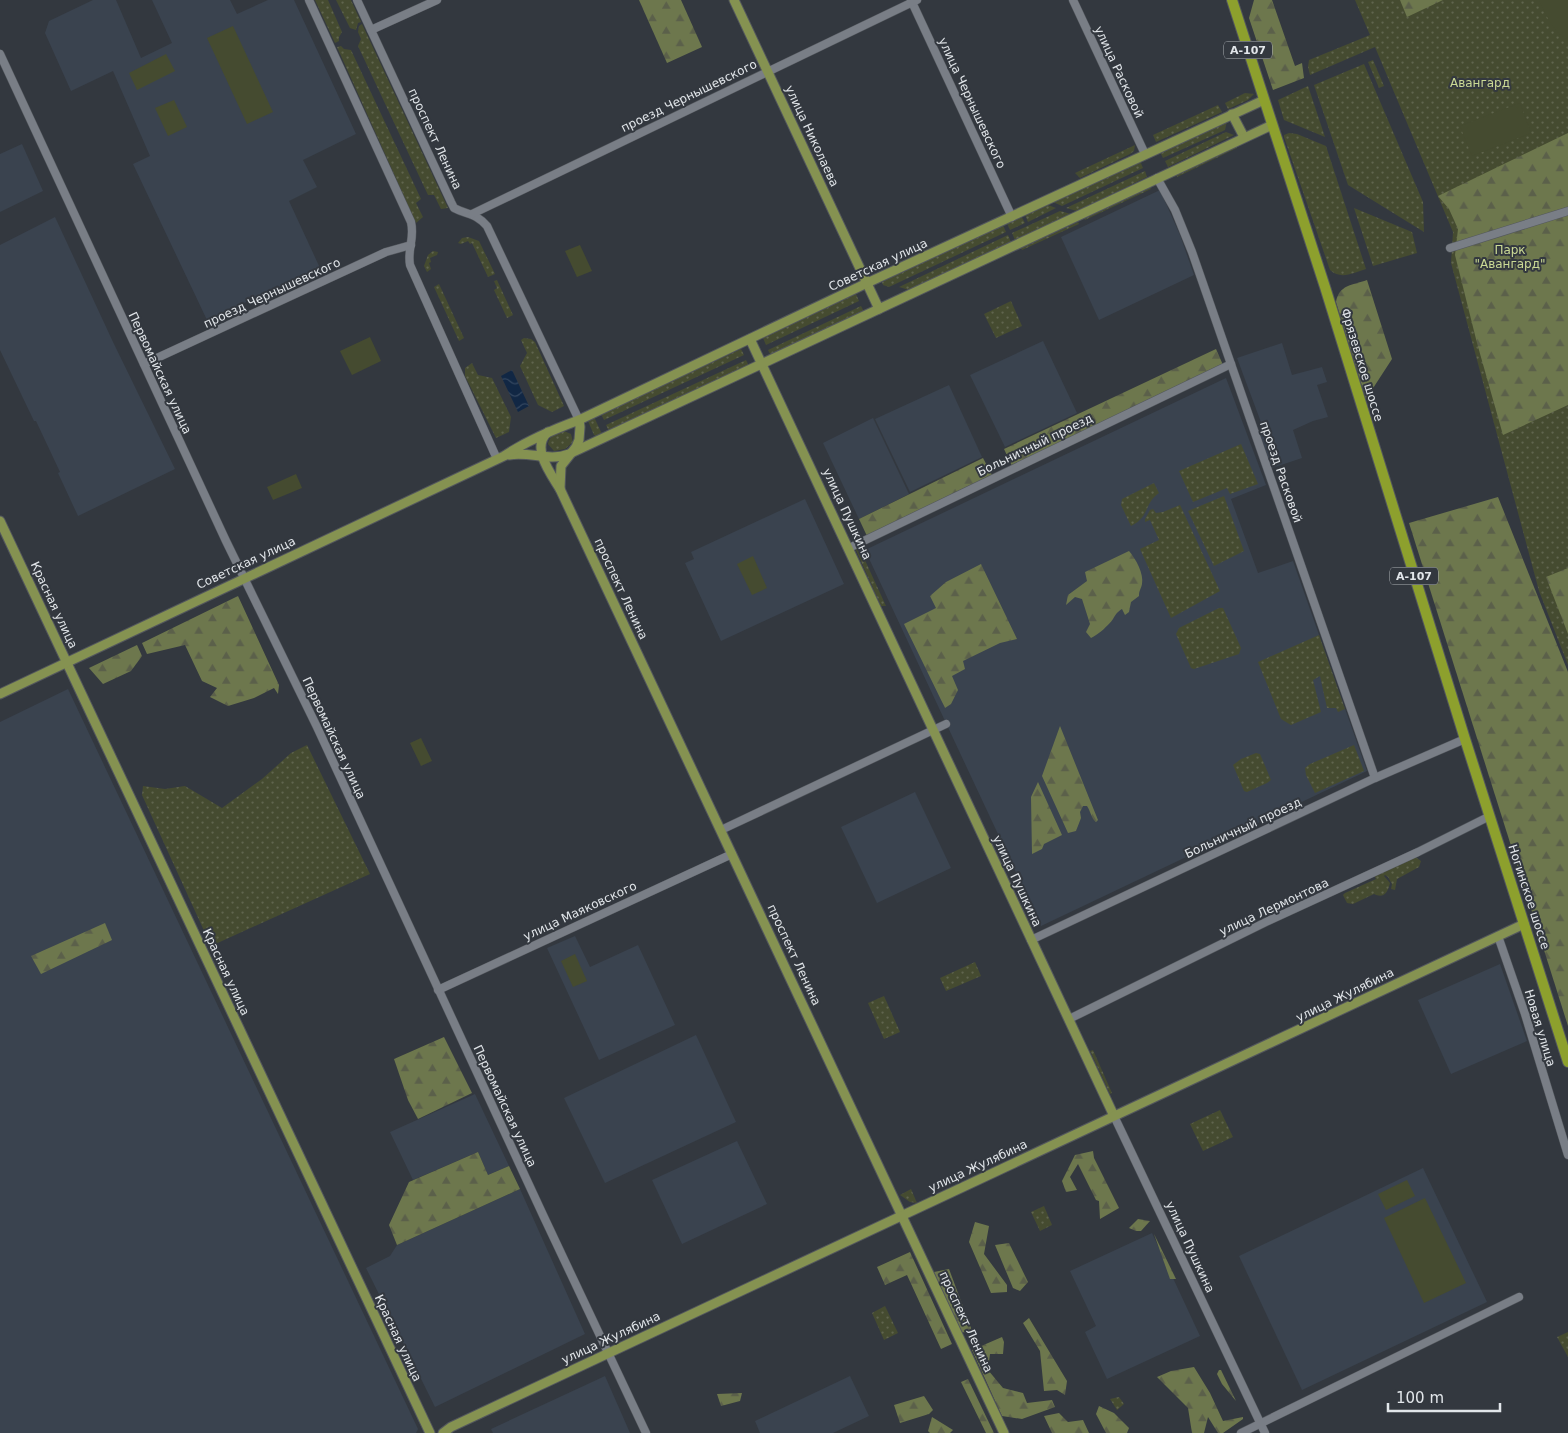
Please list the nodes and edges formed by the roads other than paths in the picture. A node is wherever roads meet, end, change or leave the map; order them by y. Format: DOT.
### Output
graph roads {
  1 [pos="309,0"];
  2 [pos="357,0"];
  3 [pos="438,0"];
  4 [pos="734,0"];
  5 [pos="1073,0"];
  6 [pos="1232,0"];
  7 [pos="913,1"];
  8 [pos="371,30"];
  9 [pos="0,54"];
  10 [pos="767,71"];
  11 [pos="1264,100"];
  12 [pos="1232,114"];
  13 [pos="1272,125"];
  14 [pos="1244,137"];
  15 [pos="1144,154"];
  16 [pos="1157,178"];
  17 [pos="1568,211"];
  18 [pos="472,214"];
  19 [pos="1012,217"];
  20 [pos="411,245"];
  21 [pos="1450,248"];
  22 [pos="867,283"];
  23 [pos="880,309"];
  24 [pos="750,339"];
  25 [pos="144,364"];
  26 [pos="762,364"];
  27 [pos="1231,364"];
  28 [pos="578,420"];
  29 [pos="566,425"];
  30 [pos="550,431"];
  31 [pos="578,440"];
  32 [pos="570,454"];
  33 [pos="543,456"];
  34 [pos="500,458"];
  35 [pos="560,489"];
  36 [pos="0,520"];
  37 [pos="849,548"];
  38 [pos="244,577"];
  39 [pos="67,662"];
  40 [pos="0,694"];
  41 [pos="946,724"];
  42 [pos="933,730"];
  43 [pos="1465,739"];
  44 [pos="1375,778"];
  45 [pos="1490,816"];
  46 [pos="721,830"];
  47 [pos="732,854"];
  48 [pos="1524,924"];
  49 [pos="1498,936"];
  50 [pos="1031,940"];
  51 [pos="438,990"];
  52 [pos="1069,1019"];
  53 [pos="1568,1062"];
  54 [pos="1114,1116"];
  55 [pos="1568,1155"];
  56 [pos="902,1216"];
  57 [pos="1518,1297"];
  58 [pos="608,1352"];
  59 [pos="1260,1424"];
  60 [pos="430,1433"];
  61 [pos="443,1433"];
  62 [pos="646,1433"];
  63 [pos="1004,1433"];
  64 [pos="1241,1433"];
  65 [pos="1265,1433"];
  1 -- 20 [label="street"];
  2 -- 8 [label="street, проспект Ленина"];
  3 -- 8 [label="street"];
  4 -- 10 [label="main road, улица Николаева"];
  5 -- 15 [label="street, улица Расковой"];
  6 -- 11 [label="highway, Фрязевское шоссе / А-107"];
  7 -- 10 [label="street, проезд Чернышевского"];
  7 -- 19 [label="street, улица Чернышевского"];
  8 -- 18 [label="street, проспект Ленина"];
  9 -- 25 [label="street, Первомайская улица"];
  10 -- 18 [label="street, проезд Чернышевского"];
  10 -- 22 [label="main road, улица Николаева"];
  11 -- 12 [label="main road, Советская улица"];
  11 -- 13 [label="highway, Фрязевское шоссе / А-107"];
  12 -- 14 [label="main road"];
  12 -- 15 [label="main road, Советская улица"];
  13 -- 14 [label="main road"];
  13 -- 43 [label="highway, Фрязевское шоссе / А-107"];
  14 -- 16 [label="main road"];
  15 -- 19 [label="main road, Советская улица"];
  16 -- 23 [label="main road"];
  16 -- 27 [label="street, проезд Расковой"];
  17 -- 21 [label="street"];
  18 -- 28 [label="street, проспект Ленина"];
  19 -- 22 [label="main road, Советская улица"];
  20 -- 25 [label="street, проезд Чернышевского"];
  20 -- 34 [label="street"];
  22 -- 23 [label="main road, улица Николаева"];
  22 -- 24 [label="main road, Советская улица"];
  23 -- 26 [label="main road"];
  24 -- 26 [label="main road, улица Пушкина"];
  24 -- 28 [label="main road, Советская улица"];
  25 -- 38 [label="street, Первомайская улица"];
  26 -- 32 [label="main road"];
  26 -- 37 [label="main road, улица Пушкина"];
  27 -- 37 [label="street, Больничный проезд"];
  27 -- 44 [label="street, проезд Расковой"];
  28 -- 29 [label="main road, Советская улица"];
  28 -- 31 [label="main road, проспект Ленина"];
  29 -- 30 [label="main road, Советская улица"];
  29 -- 31 [label="main road"];
  30 -- 33 [label="main road"];
  30 -- 34 [label="main road, Советская улица"];
  31 -- 32 [label="main road, проспект Ленина"];
  32 -- 33 [label="main road"];
  32 -- 35 [label="main road, проспект Ленина"];
  33 -- 34 [label="main road, Советская улица"];
  33 -- 35 [label="main road, проспект Ленина"];
  34 -- 38 [label="main road, Советская улица"];
  35 -- 46 [label="main road, проспект Ленина"];
  36 -- 39 [label="main road, Красная улица"];
  37 -- 42 [label="main road, улица Пушкина"];
  38 -- 39 [label="main road, Советская улица"];
  38 -- 51 [label="street, Первомайская улица"];
  39 -- 40 [label="main road, Советская улица"];
  39 -- 60 [label="main road, Красная улица"];
  41 -- 42 [label="street"];
  42 -- 46 [label="street"];
  42 -- 50 [label="main road, улица Пушкина"];
  43 -- 44 [label="street, Больничный проезд"];
  43 -- 45 [label="highway, Ногинское шоссе / А-107"];
  44 -- 50 [label="street, Больничный проезд"];
  45 -- 48 [label="highway, Ногинское шоссе / А-107"];
  45 -- 52 [label="street, улица Лермонтова"];
  46 -- 47 [label="main road, проспект Ленина"];
  47 -- 51 [label="street, улица Маяковского"];
  47 -- 56 [label="main road, проспект Ленина"];
  48 -- 49 [label="main road, улица Жулябина"];
  48 -- 53 [label="highway, Ногинское шоссе / А-107"];
  49 -- 54 [label="main road, улица Жулябина"];
  49 -- 55 [label="street, Новая улица"];
  50 -- 52 [label="main road, улица Пушкина"];
  51 -- 58 [label="street, Первомайская улица"];
  52 -- 54 [label="main road, улица Пушкина"];
  54 -- 56 [label="main road, улица Жулябина"];
  54 -- 59 [label="street, улица Пушкина"];
  56 -- 58 [label="main road, улица Жулябина"];
  56 -- 63 [label="main road, проспект Ленина"];
  57 -- 59 [label="street"];
  58 -- 61 [label="main road, улица Жулябина"];
  58 -- 62 [label="street, Первомайская улица"];
  59 -- 64 [label="street"];
  59 -- 65 [label="street, улица Пушкина"];
}
